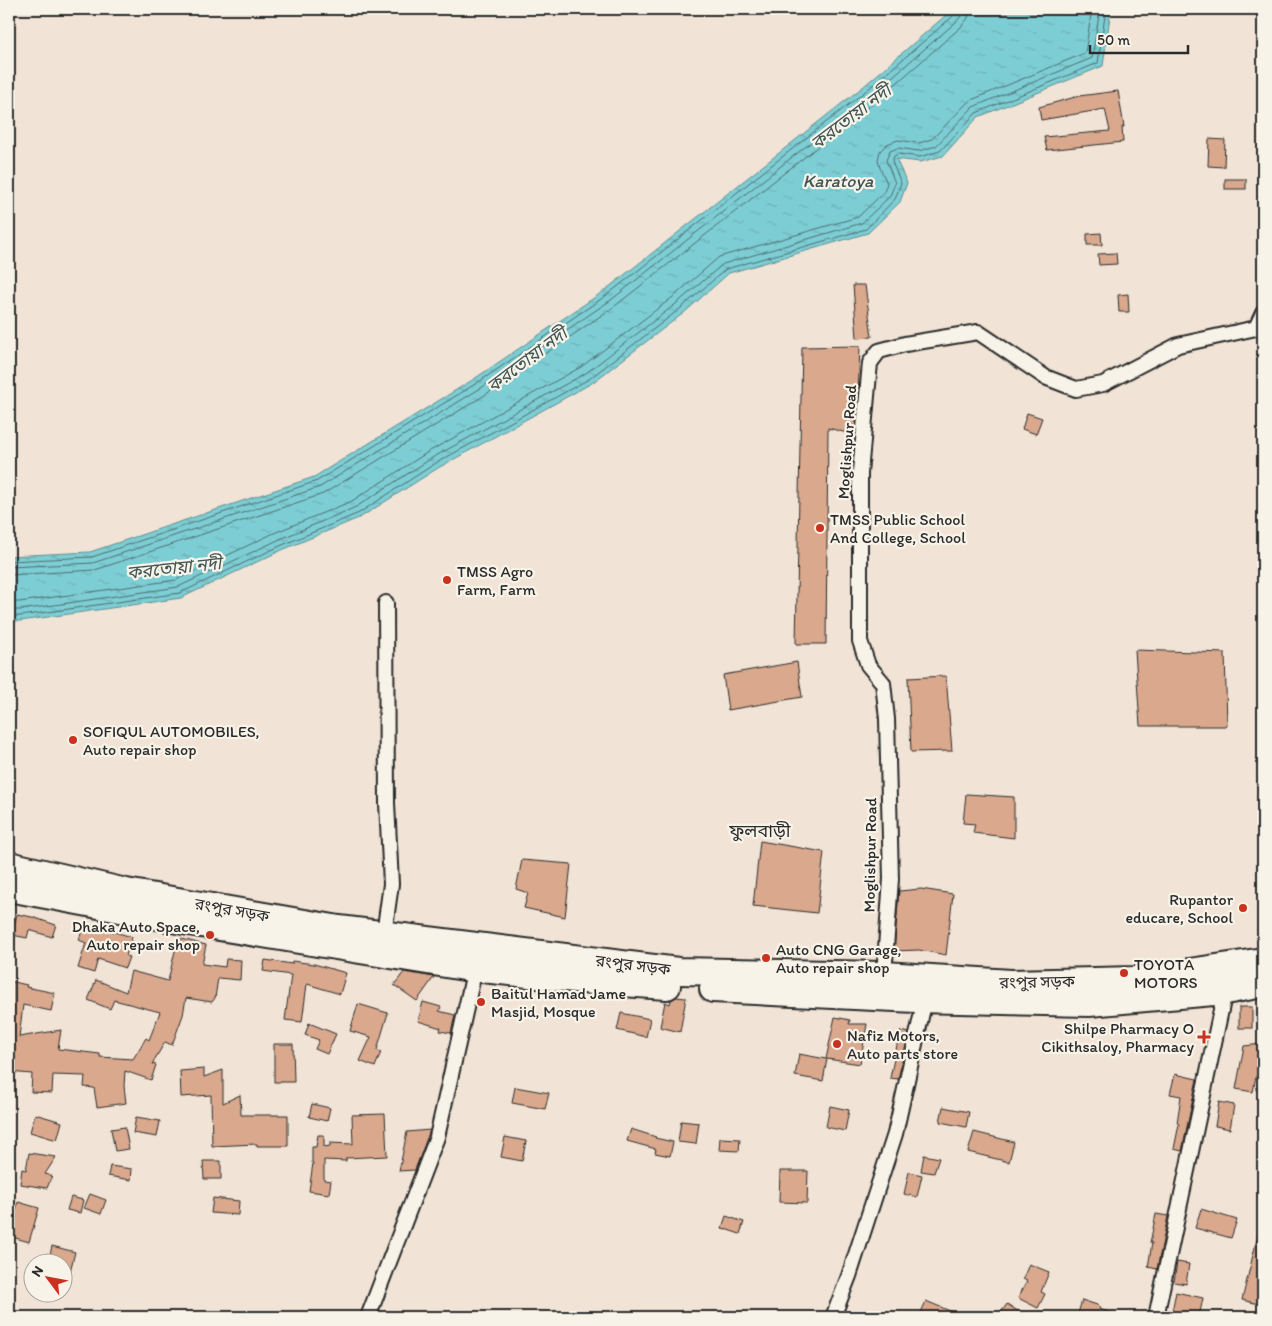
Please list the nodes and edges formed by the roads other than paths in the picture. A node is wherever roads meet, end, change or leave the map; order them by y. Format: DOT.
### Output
graph roads {
  1 [pos="1262,318"];
  2 [pos="386,603"];
  3 [pos="9,865"];
  4 [pos="9,888"];
  5 [pos="384,934"];
  6 [pos="1263,961"];
  7 [pos="475,968"];
  8 [pos="884,976"];
  9 [pos="1263,984"];
  10 [pos="1224,991"];
  11 [pos="925,999"];
  12 [pos="368,1317"];
  13 [pos="833,1317"];
  14 [pos="1156,1317"];
  1 -- 8 [label="street, Moglishpur Road"];
  2 -- 5 [label="street"];
  3 -- 5 [label="highway, রংপুর সড়ক"];
  4 -- 7 [label="highway, রংপুর সড়ক"];
  5 -- 8 [label="highway, রংপুর সড়ক"];
  6 -- 8 [label="highway, রংপুর সড়ক"];
  7 -- 11 [label="highway, রংপুর সড়ক"];
  7 -- 12 [label="street"];
  9 -- 10 [label="highway, রংপুর সড়ক"];
  10 -- 11 [label="highway, রংপুর সড়ক"];
  10 -- 14 [label="street"];
  11 -- 13 [label="street"];
}
